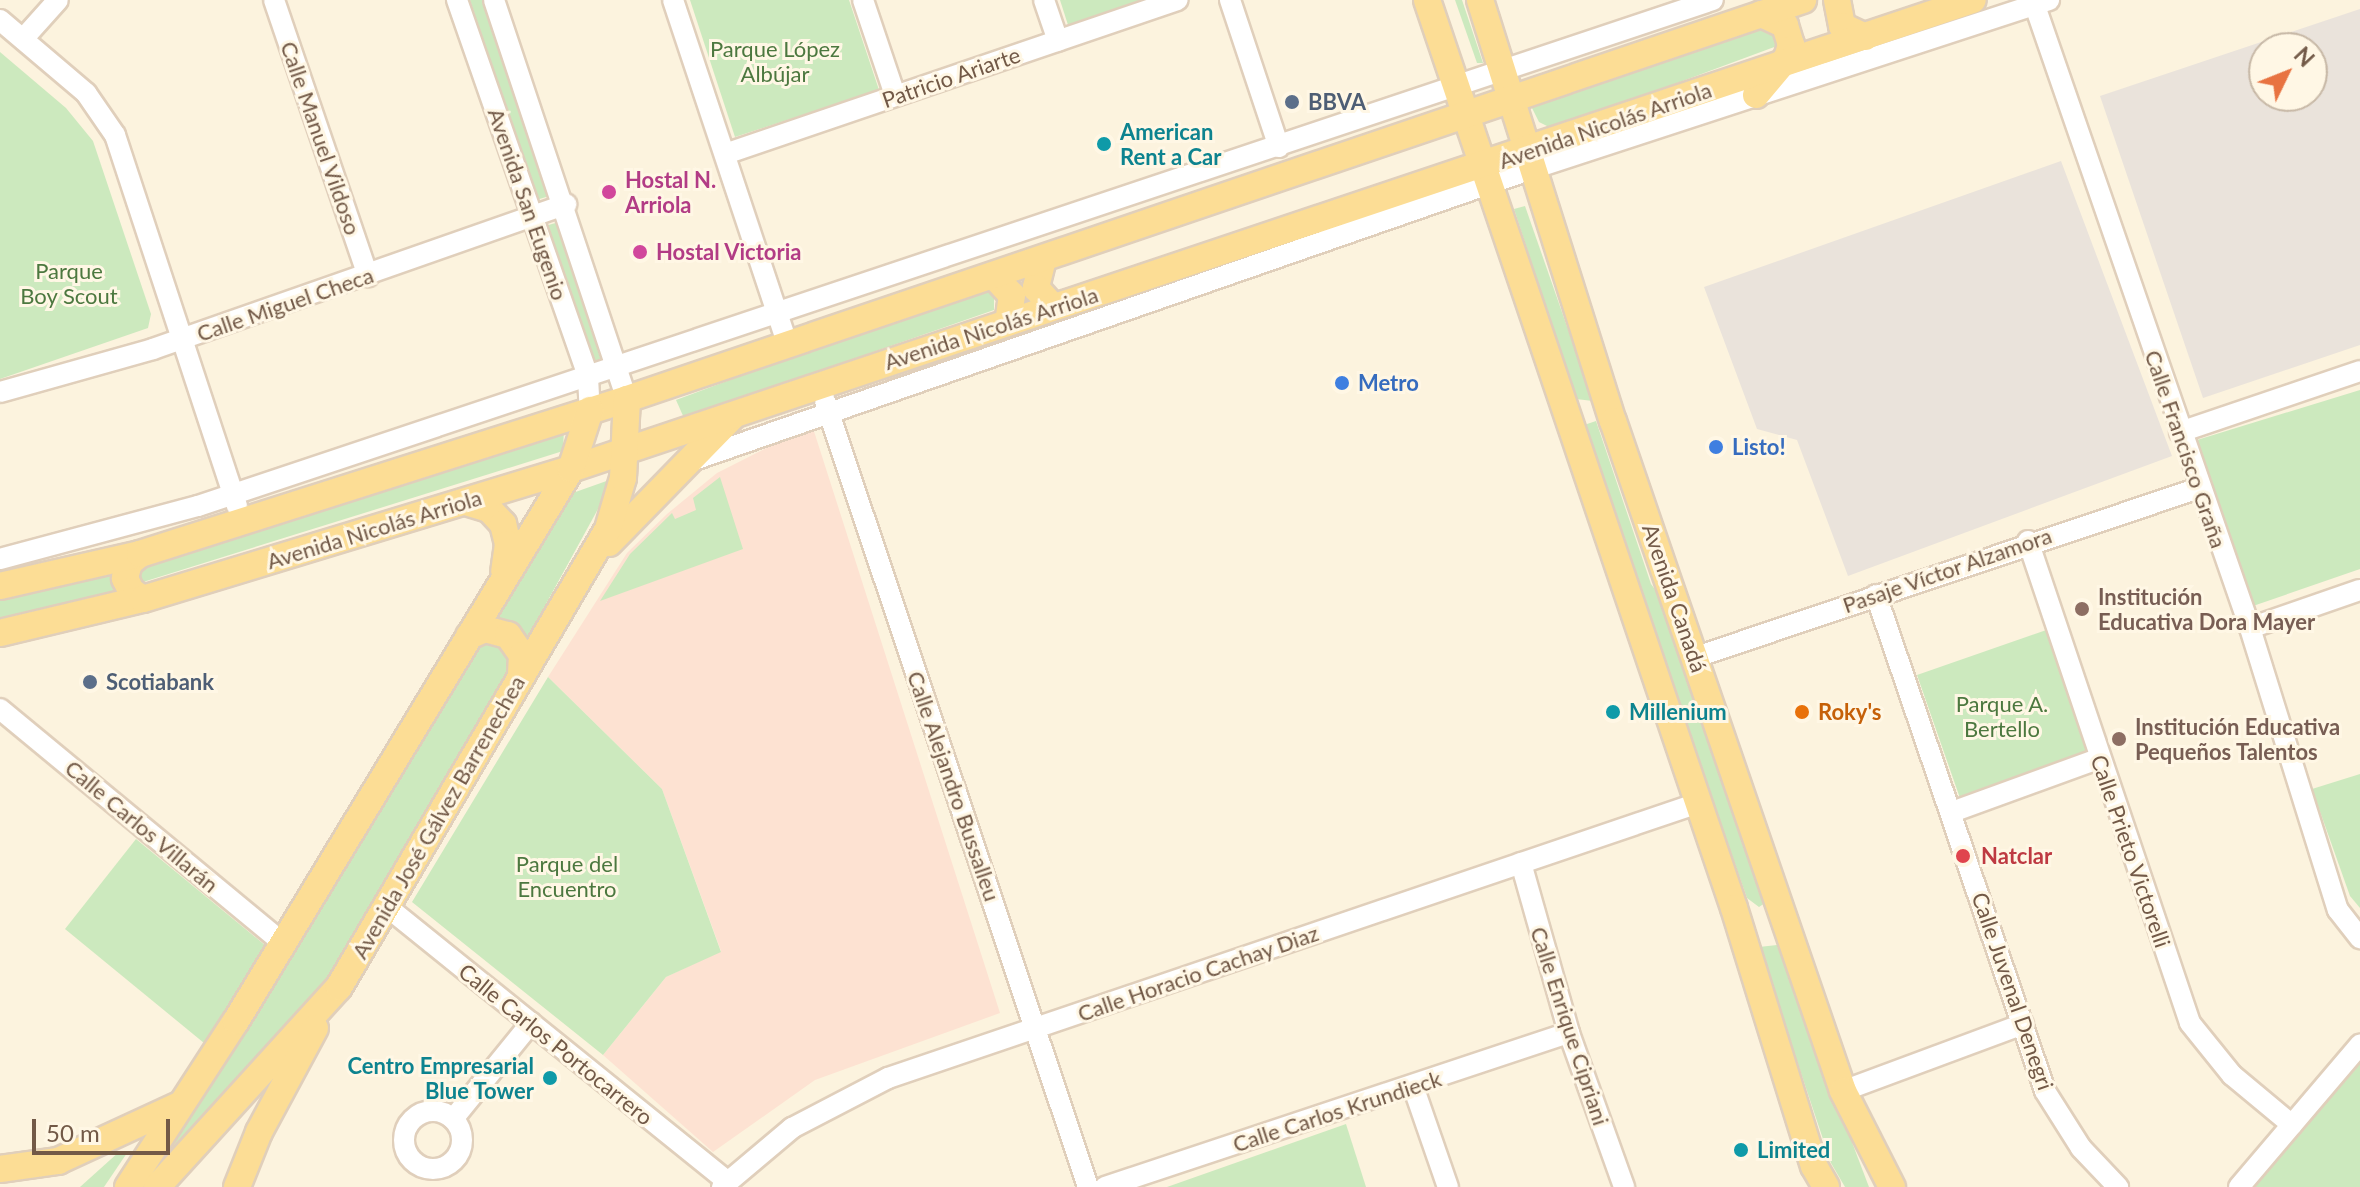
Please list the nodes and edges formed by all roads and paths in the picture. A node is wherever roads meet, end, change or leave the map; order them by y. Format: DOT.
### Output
graph roads {
  1 [pos="58,0"];
  2 [pos="274,0"];
  3 [pos="457,0"];
  4 [pos="494,0"];
  5 [pos="673,0"];
  6 [pos="863,0"];
  7 [pos="1044,0"];
  8 [pos="1178,0"];
  9 [pos="1230,0"];
  10 [pos="1427,0"];
  11 [pos="1480,0"];
  12 [pos="1713,0"];
  13 [pos="1803,0"];
  14 [pos="1837,0"];
  15 [pos="1973,0"];
  16 [pos="2039,2"];
  17 [pos="1761,14"];
  18 [pos="0,20"];
  19 [pos="1866,37"];
  20 [pos="23,39"];
  21 [pos="1058,41"];
  22 [pos="1777,67"];
  23 [pos="1503,71"];
  24 [pos="1456,87"];
  25 [pos="895,95"];
  26 [pos="1756,95"];
  27 [pos="1512,101"];
  28 [pos="1467,118"];
  29 [pos="1279,147"];
  30 [pos="725,154"];
  31 [pos="1530,161"];
  32 [pos="1484,175"];
  33 [pos="566,204"];
  34 [pos="532,217"];
  35 [pos="1043,259"];
  36 [pos="1227,262"];
  37 [pos="368,276"];
  38 [pos="994,276"];
  39 [pos="1053,307"];
  40 [pos="778,315"];
  41 [pos="1008,323"];
  42 [pos="183,339"];
  43 [pos="788,345"];
  44 [pos="619,366"];
  45 [pos="2360,371"];
  46 [pos="588,377"];
  47 [pos="819,386"];
  48 [pos="0,392"];
  49 [pos="627,399"];
  50 [pos="590,410"];
  51 [pos="828,411"];
  52 [pos="734,414"];
  53 [pos="1613,421"];
  54 [pos="1569,425"];
  55 [pos="2180,432"];
  56 [pos="626,450"];
  57 [pos="691,461"];
  58 [pos="571,469"];
  59 [pos="2199,488"];
  60 [pos="466,502"];
  61 [pos="237,506"];
  62 [pos="2028,541"];
  63 [pos="140,554"];
  64 [pos="0,559"];
  65 [pos="592,560"];
  66 [pos="77,569"];
  67 [pos="0,586"];
  68 [pos="500,586"];
  69 [pos="2360,590"];
  70 [pos="1876,595"];
  71 [pos="143,599"];
  72 [pos="87,613"];
  73 [pos="2250,628"];
  74 [pos="0,633"];
  75 [pos="469,636"];
  76 [pos="1696,657"];
  77 [pos="521,674"];
  78 [pos="0,709"];
  79 [pos="2098,759"];
  80 [pos="1698,803"];
  81 [pos="1952,812"];
  82 [pos="1521,863"];
  83 [pos="1778,898"];
  84 [pos="386,906"];
  85 [pos="1734,908"];
  86 [pos="2360,938"];
  87 [pos="283,943"];
  88 [pos="339,987"];
  89 [pos="531,1023"];
  90 [pos="2023,1024"];
  91 [pos="1035,1029"];
  92 [pos="1569,1033"];
  93 [pos="2360,1045"];
  94 [pos="1414,1089"];
  95 [pos="1843,1091"];
  96 [pos="183,1103"];
  97 [pos="453,1119"];
  98 [pos="2292,1125"];
  99 [pos="0,1169"];
  100 [pos="725,1184"];
  101 [pos="128,1187"];
  102 [pos="157,1187"];
  103 [pos="237,1187"];
  104 [pos="1088,1187"];
  105 [pos="1105,1187"];
  106 [pos="1448,1187"];
  107 [pos="1624,1187"];
  108 [pos="1826,1187"];
  109 [pos="1892,1187"];
  110 [pos="2118,1187"];
  111 [pos="2239,1187"];
  1 -- 20 [label="street"];
  2 -- 37 [label="street, Calle Manuel Vildoso"];
  3 -- 34 [label="street, Avenida San Eugenio"];
  4 -- 33 [label="street, Avenida San Eugenio"];
  5 -- 30 [label="street"];
  6 -- 25 [label="street"];
  7 -- 21 [label="street"];
  8 -- 21 [label="street, Patricio Ariarte"];
  9 -- 29 [label="street"];
  10 -- 24 [label="main road, Avenida Canadá"];
  11 -- 23 [label="main road, Avenida Canadá"];
  12 -- 23 [label="street"];
  13 -- 17 [label="main road"];
  14 -- 19 [label="main road"];
  15 -- 19 [label="main road, Avenida Nicolás Arriola"];
  16 -- 26 [label="street, Avenida Nicolás Arriola"];
  16 -- 55 [label="street, Calle Francisco Graña"];
  17 -- 22 [label="main road"];
  17 -- 27 [label="main road"];
  18 -- 20 [label="street"];
  19 -- 22 [label="main road, Avenida Nicolás Arriola"];
  20 -- 42 [label="street"];
  21 -- 25 [label="street, Patricio Ariarte"];
  22 -- 26 [label="main road"];
  22 -- 31 [label="main road, Avenida Nicolás Arriola"];
  23 -- 24 [label="street"];
  23 -- 27 [label="main road, Avenida Canadá"];
  24 -- 28 [label="main road, Avenida Canadá"];
  24 -- 29 [label="street"];
  25 -- 30 [label="street, Patricio Ariarte"];
  26 -- 31 [label="street, Avenida Nicolás Arriola"];
  27 -- 28 [label="main road"];
  27 -- 31 [label="main road, Avenida Canadá"];
  28 -- 32 [label="main road, Avenida Canadá"];
  28 -- 35 [label="main road"];
  29 -- 40 [label="street"];
  30 -- 40 [label="street"];
  31 -- 32 [label="main road, Avenida Nicolás Arriola"];
  31 -- 53 [label="main road, Avenida Canadá"];
  32 -- 36 [label="main road, Avenida Nicolás Arriola"];
  32 -- 54 [label="main road, Avenida Canadá"];
  33 -- 34 [label="street, Calle Miguel Checa"];
  33 -- 44 [label="street, Avenida San Eugenio"];
  34 -- 37 [label="street, Calle Miguel Checa"];
  34 -- 46 [label="street, Avenida San Eugenio"];
  35 -- 38 [label="main road"];
  35 -- 39 [label="main road"];
  36 -- 39 [label="main road, Avenida Nicolás Arriola"];
  36 -- 51 [label="street, Avenida Nicolás Arriola"];
  37 -- 42 [label="street, Calle Miguel Checa"];
  38 -- 41 [label="main road"];
  38 -- 43 [label="main road"];
  39 -- 41 [label="main road, Avenida Nicolás Arriola"];
  40 -- 43 [label="street"];
  40 -- 44 [label="street"];
  41 -- 47 [label="main road, Avenida Nicolás Arriola"];
  42 -- 48 [label="street, Calle Miguel Checa"];
  42 -- 61 [label="street"];
  43 -- 49 [label="main road"];
  44 -- 46 [label="street"];
  44 -- 49 [label="street, Avenida San Eugenio"];
  45 -- 55 [label="street"];
  46 -- 50 [label="street, Avenida San Eugenio"];
  46 -- 61 [label="street"];
  47 -- 51 [label="street, Calle Alejandro Bussalleu"];
  47 -- 52 [label="main road, Avenida Nicolás Arriola"];
  49 -- 50 [label="main road"];
  49 -- 56 [label="main road, Avenida José Gálvez Barrenechea"];
  50 -- 58 [label="main road"];
  50 -- 61 [label="main road"];
  51 -- 57 [label="street, Avenida Nicolás Arriola"];
  51 -- 91 [label="street, Calle Alejandro Bussalleu"];
  52 -- 56 [label="main road, Avenida Nicolás Arriola"];
  52 -- 57 [label="main road"];
  53 -- 54 [label="main road"];
  53 -- 76 [label="main road, Avenida Canadá"];
  54 -- 80 [label="main road, Avenida Canadá"];
  55 -- 59 [label="street, Calle Francisco Graña"];
  56 -- 58 [label="main road, Avenida Nicolás Arriola"];
  56 -- 65 [label="main road, Avenida José Gálvez Barrenechea"];
  57 -- 65 [label="main road"];
  58 -- 60 [label="main road, Avenida Nicolás Arriola"];
  58 -- 68 [label="main road"];
  59 -- 62 [label="street, Pasaje Víctor Alzamora"];
  59 -- 73 [label="street, Calle Francisco Graña"];
  60 -- 68 [label="main road"];
  60 -- 71 [label="main road, Avenida Nicolás Arriola"];
  61 -- 63 [label="main road"];
  61 -- 64 [label="street"];
  62 -- 70 [label="street, Pasaje Víctor Alzamora"];
  62 -- 79 [label="street, Calle Prieto Victorelli"];
  63 -- 66 [label="main road"];
  63 -- 71 [label="main road"];
  65 -- 77 [label="main road, Avenida José Gálvez Barrenechea"];
  66 -- 67 [label="main road"];
  66 -- 72 [label="main road"];
  68 -- 75 [label="main road"];
  69 -- 73 [label="street"];
  70 -- 76 [label="street, Pasaje Víctor Alzamora"];
  70 -- 81 [label="street, Calle Juvenal Denegri"];
  71 -- 72 [label="main road, Avenida Nicolás Arriola"];
  72 -- 74 [label="main road, Avenida Nicolás Arriola"];
  73 -- 86 [label="street, Calle Francisco Graña"];
  75 -- 77 [label="main road"];
  75 -- 87 [label="main road"];
  76 -- 83 [label="main road, Avenida Canadá"];
  77 -- 84 [label="main road, Avenida José Gálvez Barrenechea"];
  78 -- 87 [label="street, Calle Carlos Villarán"];
  79 -- 81 [label="street"];
  79 -- 98 [label="street, Calle Prieto Victorelli"];
  80 -- 82 [label="street, Calle Horacio Cachay Diaz"];
  80 -- 85 [label="main road, Avenida Canadá"];
  81 -- 90 [label="street, Calle Juvenal Denegri"];
  82 -- 91 [label="street, Calle Horacio Cachay Diaz"];
  82 -- 92 [label="street, Calle Enrique Cipriani"];
  83 -- 85 [label="main road"];
  83 -- 95 [label="main road, Avenida Canadá"];
  84 -- 88 [label="main road, Avenida José Gálvez Barrenechea"];
  84 -- 89 [label="street, Calle Carlos Portocarrero"];
  85 -- 108 [label="main road, Avenida Canadá"];
  87 -- 96 [label="main road"];
  88 -- 102 [label="main road, Avenida José Gálvez Barrenechea"];
  88 -- 103 [label="main road"];
  89 -- 97 [label="street"];
  89 -- 100 [label="street, Calle Carlos Portocarrero"];
  90 -- 95 [label="street"];
  90 -- 110 [label="street, Calle Juvenal Denegri"];
  91 -- 100 [label="street, Calle Horacio Cachay Diaz"];
  91 -- 104 [label="street, Calle Alejandro Bussalleu"];
  92 -- 94 [label="street, Calle Carlos Krundieck"];
  92 -- 107 [label="street, Calle Enrique Cipriani"];
  93 -- 98 [label="street"];
  94 -- 105 [label="street, Calle Carlos Krundieck"];
  94 -- 106 [label="street"];
  95 -- 109 [label="main road, Avenida Canadá"];
  96 -- 99 [label="main road"];
  96 -- 101 [label="main road"];
  98 -- 111 [label="street"];
}
